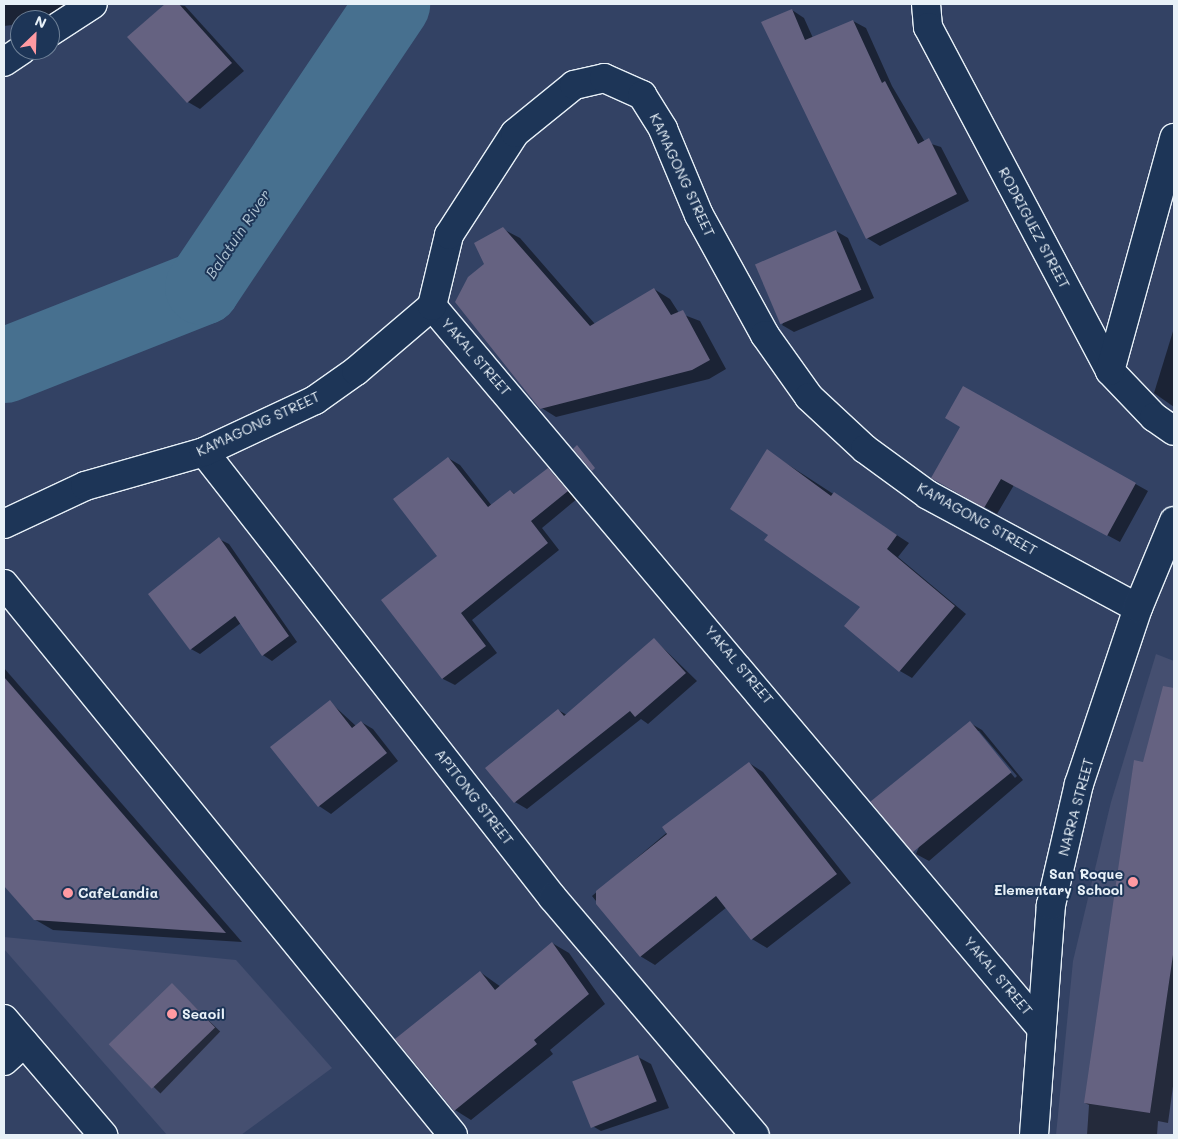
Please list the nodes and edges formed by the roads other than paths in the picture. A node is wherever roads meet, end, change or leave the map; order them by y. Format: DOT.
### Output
graph roads {
  1 [pos="93,4"];
  2 [pos="926,4"];
  3 [pos="60,25"];
  4 [pos="1174,138"];
  5 [pos="432,306"];
  6 [pos="1110,371"];
  7 [pos="1174,430"];
  8 [pos="204,452"];
  9 [pos="1174,521"];
  10 [pos="4,524"];
  11 [pos="4,584"];
  12 [pos="1138,608"];
  13 [pos="4,1019"];
  14 [pos="1042,1028"];
  15 [pos="24,1043"];
  16 [pos="4,1061"];
  17 [pos="103,1135"];
  18 [pos="452,1135"];
  19 [pos="754,1135"];
  20 [pos="1034,1135"];
  1 -- 3 [label="street"];
  2 -- 6 [label="street, RODRIGUEZ STREET"];
  4 -- 6 [label="street"];
  5 -- 8 [label="street, KAMAGONG STREET"];
  5 -- 12 [label="street, KAMAGONG STREET"];
  5 -- 14 [label="street, YAKAL STREET"];
  6 -- 7 [label="street, RODRIGUEZ STREET"];
  8 -- 10 [label="street, KAMAGONG STREET"];
  8 -- 19 [label="street, APITONG STREET"];
  9 -- 12 [label="street, NARRA STREET"];
  11 -- 18 [label="street"];
  12 -- 14 [label="street, NARRA STREET"];
  13 -- 15 [label="street"];
  14 -- 20 [label="street, NARRA STREET"];
  15 -- 16 [label="street"];
  15 -- 17 [label="street"];
}
